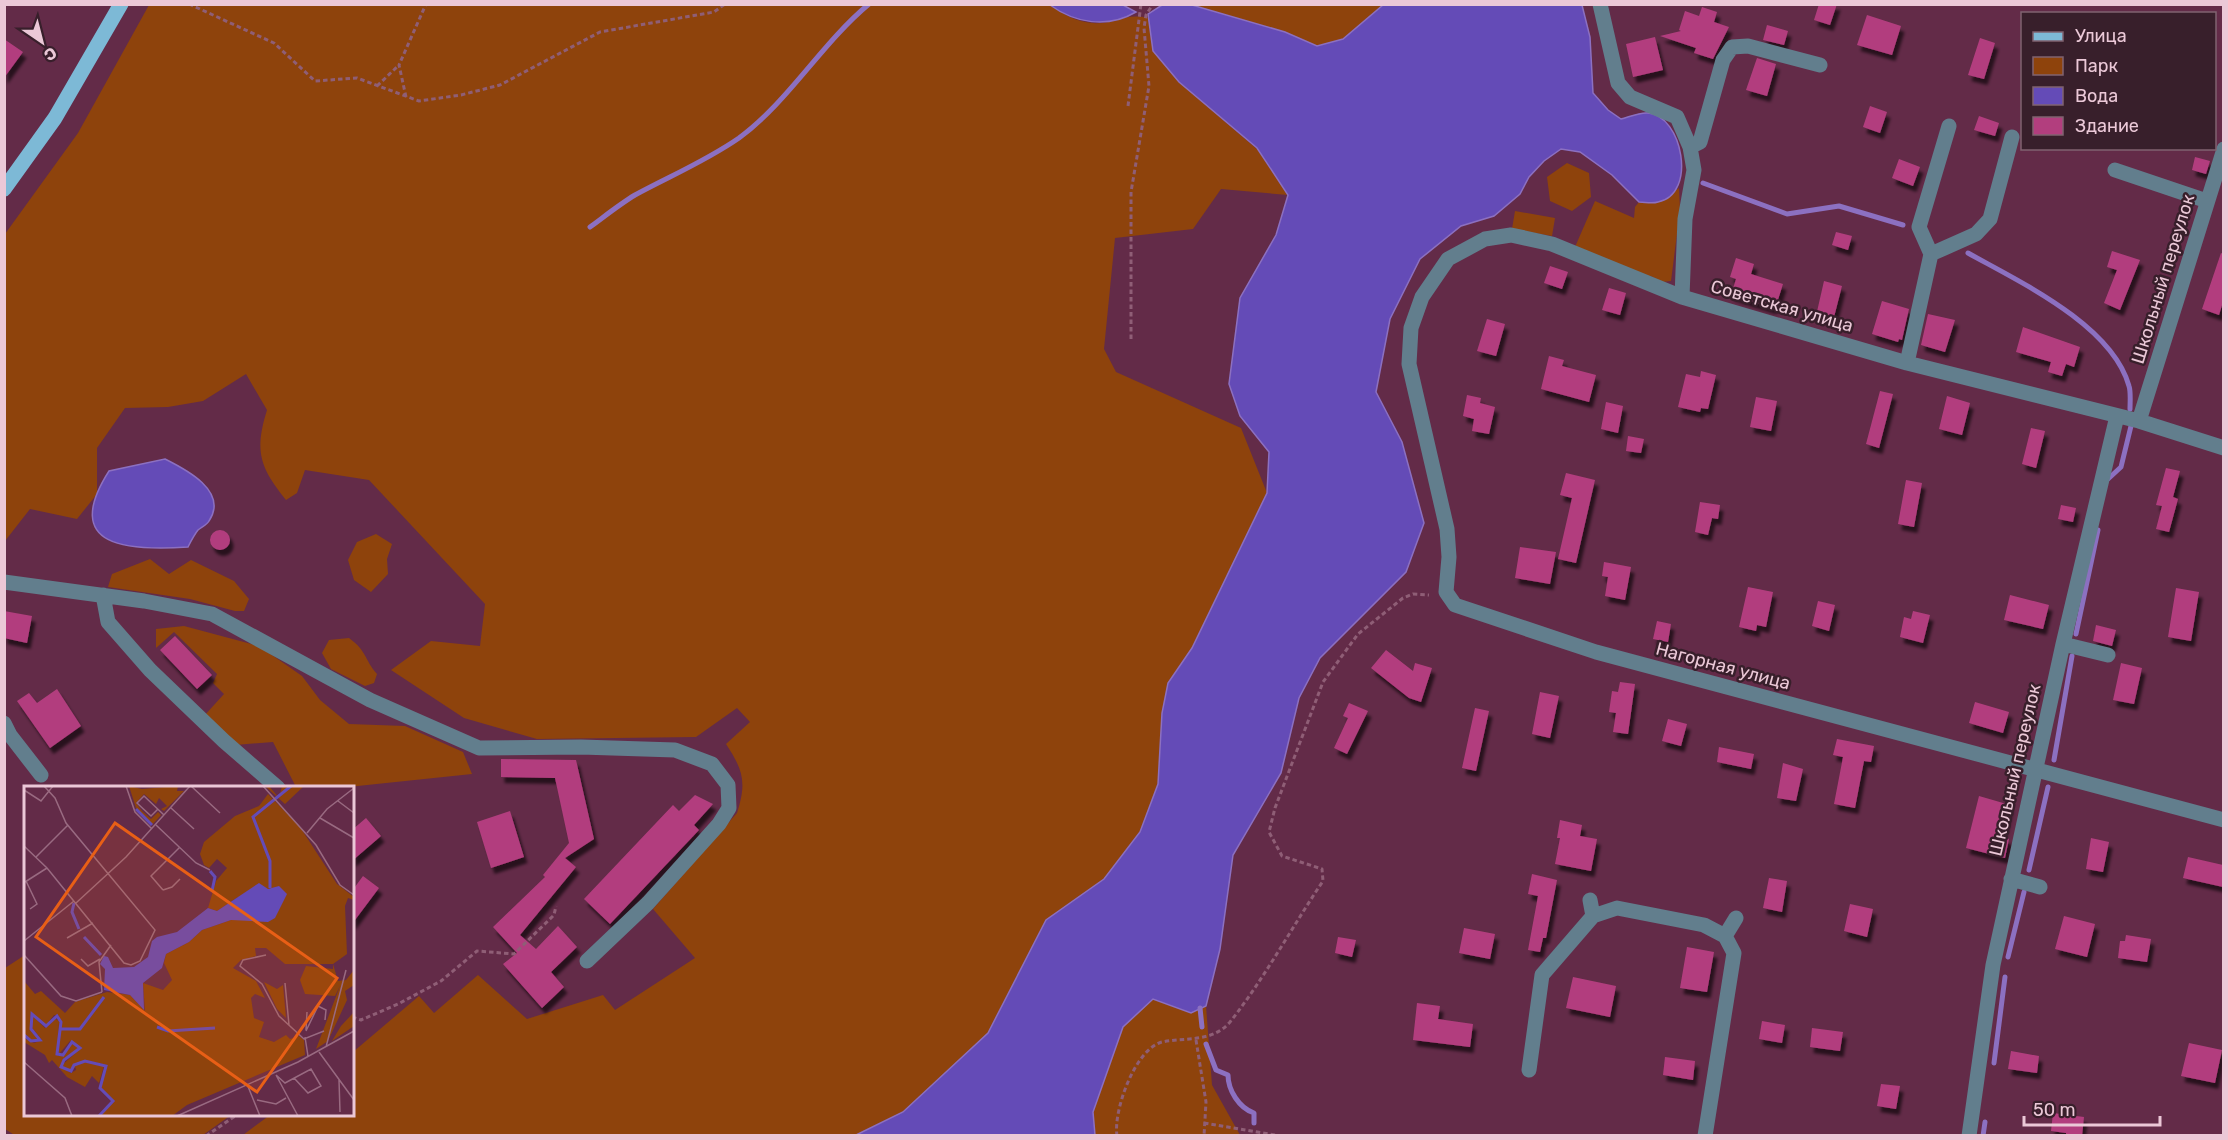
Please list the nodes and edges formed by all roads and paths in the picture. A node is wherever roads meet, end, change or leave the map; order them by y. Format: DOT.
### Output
graph roads {
  1 [pos="120,4"];
  2 [pos="189,4"];
  3 [pos="426,4"];
  4 [pos="725,4"];
  5 [pos="1142,4"];
  6 [pos="1153,4"];
  7 [pos="1600,4"];
  8 [pos="399,65"];
  9 [pos="1820,65"];
  10 [pos="377,86"];
  11 [pos="406,97"];
  12 [pos="1128,106"];
  13 [pos="1949,126"];
  14 [pos="2012,137"];
  15 [pos="1690,147"];
  16 [pos="2223,149"];
  17 [pos="2115,170"];
  18 [pos="4,189"];
  19 [pos="2207,201"];
  20 [pos="1931,254"];
  21 [pos="1682,297"];
  22 [pos="1131,339"];
  23 [pos="1907,363"];
  24 [pos="1409,364"];
  25 [pos="2117,416"];
  26 [pos="2139,421"];
  27 [pos="2223,453"];
  28 [pos="4,582"];
  29 [pos="103,595"];
  30 [pos="1430,595"];
  31 [pos="2063,644"];
  32 [pos="2108,655"];
  33 [pos="4,723"];
  34 [pos="2038,769"];
  35 [pos="41,775"];
  36 [pos="276,786"];
  37 [pos="2223,820"];
  38 [pos="2011,879"];
  39 [pos="2040,887"];
  40 [pos="1590,900"];
  41 [pos="556,906"];
  42 [pos="1593,916"];
  43 [pos="1736,918"];
  44 [pos="1725,936"];
  45 [pos="587,961"];
  46 [pos="354,1018"];
  47 [pos="1196,1040"];
  48 [pos="1529,1070"];
  49 [pos="235,1116"];
  50 [pos="1204,1123"];
  51 [pos="207,1136"];
  52 [pos="1117,1136"];
  53 [pos="1204,1136"];
  54 [pos="1281,1136"];
  55 [pos="1705,1136"];
  56 [pos="1970,1136"];
  1 -- 18 [label="main road"];
  2 -- 10 [label="path"];
  3 -- 8 [label="path"];
  4 -- 11 [label="path"];
  5 -- 12 [label="path"];
  6 -- 22 [label="path"];
  7 -- 15 [label="street"];
  8 -- 10 [label="path"];
  8 -- 11 [label="path"];
  9 -- 15 [label="street"];
  10 -- 11 [label="path"];
  13 -- 20 [label="street"];
  14 -- 20 [label="street"];
  15 -- 21 [label="street"];
  16 -- 19 [label="street, Школьный переулок"];
  17 -- 19 [label="street"];
  19 -- 26 [label="street, Школьный переулок"];
  20 -- 23 [label="street"];
  21 -- 23 [label="street, Советская улица"];
  21 -- 24 [label="street, Советская улица"];
  23 -- 25 [label="street, Советская улица"];
  24 -- 34 [label="street, Нагорная улица"];
  25 -- 26 [label="street, Советская улица"];
  25 -- 31 [label="street, Школьный переулок"];
  26 -- 27 [label="street, Советская улица"];
  28 -- 29 [label="street"];
  29 -- 36 [label="street"];
  29 -- 45 [label="street"];
  30 -- 47 [label="path"];
  31 -- 32 [label="street"];
  31 -- 34 [label="street, Школьный переулок"];
  33 -- 35 [label="street"];
  34 -- 37 [label="street, Нагорная улица"];
  34 -- 38 [label="street, Школьный переулок"];
  38 -- 39 [label="street"];
  38 -- 56 [label="street, Школьный переулок"];
  40 -- 42 [label="street"];
  41 -- 46 [label="path"];
  42 -- 44 [label="street"];
  42 -- 48 [label="street"];
  43 -- 44 [label="street"];
  44 -- 55 [label="street"];
  47 -- 50 [label="path"];
  47 -- 52 [label="path"];
  49 -- 51 [label="path"];
  50 -- 53 [label="path"];
  50 -- 54 [label="path"];
}
